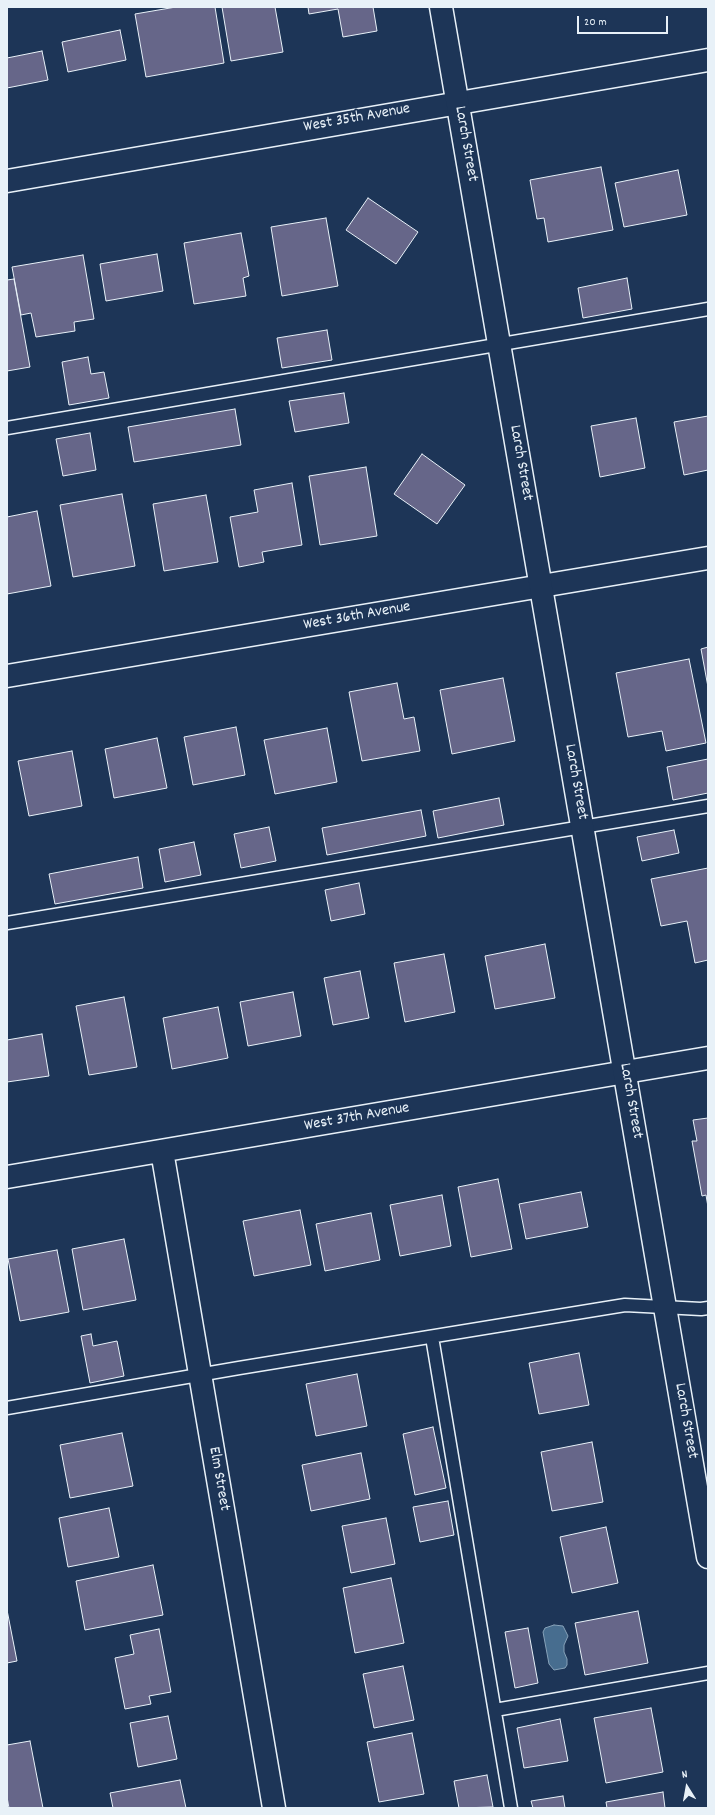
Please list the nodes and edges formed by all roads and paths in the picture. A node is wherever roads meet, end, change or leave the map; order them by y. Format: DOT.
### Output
graph roads {
  1 [pos="442,7"];
  2 [pos="708,60"];
  3 [pos="458,102"];
  4 [pos="7,181"];
  5 [pos="708,309"];
  6 [pos="499,344"];
  7 [pos="7,428"];
  8 [pos="708,558"];
  9 [pos="541,586"];
  10 [pos="7,676"];
  11 [pos="708,806"];
  12 [pos="582,828"];
  13 [pos="7,924"];
  14 [pos="708,1058"];
  15 [pos="625,1072"];
  16 [pos="162,1151"];
  17 [pos="7,1178"];
  18 [pos="665,1308"];
  19 [pos="708,1308"];
  20 [pos="432,1336"];
  21 [pos="200,1374"];
  22 [pos="7,1408"];
  23 [pos="708,1557"];
  24 [pos="708,1673"];
  25 [pos="494,1710"];
  26 [pos="274,1808"];
  27 [pos="511,1808"];
  1 -- 3 [label="street, Larch Street"];
  2 -- 3 [label="street, West 35th Avenue"];
  3 -- 4 [label="street, West 35th Avenue"];
  3 -- 6 [label="street, Larch Street"];
  5 -- 6 [label="lane"];
  6 -- 7 [label="lane"];
  6 -- 9 [label="street, Larch Street"];
  8 -- 9 [label="street, West 36th Avenue"];
  9 -- 10 [label="street, West 36th Avenue"];
  9 -- 12 [label="street, Larch Street"];
  11 -- 12 [label="lane"];
  12 -- 13 [label="lane"];
  12 -- 15 [label="street, Larch Street"];
  14 -- 15 [label="street, West 37th Avenue"];
  15 -- 16 [label="street, West 37th Avenue"];
  15 -- 18 [label="street, Larch Street"];
  16 -- 17 [label="street, West 37th Avenue"];
  16 -- 21 [label="street, Elm Street"];
  18 -- 19 [label="lane"];
  18 -- 20 [label="lane"];
  18 -- 23 [label="street, Larch Street"];
  20 -- 21 [label="lane"];
  20 -- 25 [label="lane"];
  21 -- 22 [label="lane"];
  21 -- 26 [label="street, Elm Street"];
  24 -- 25 [label="lane"];
  25 -- 27 [label="lane"];
}
